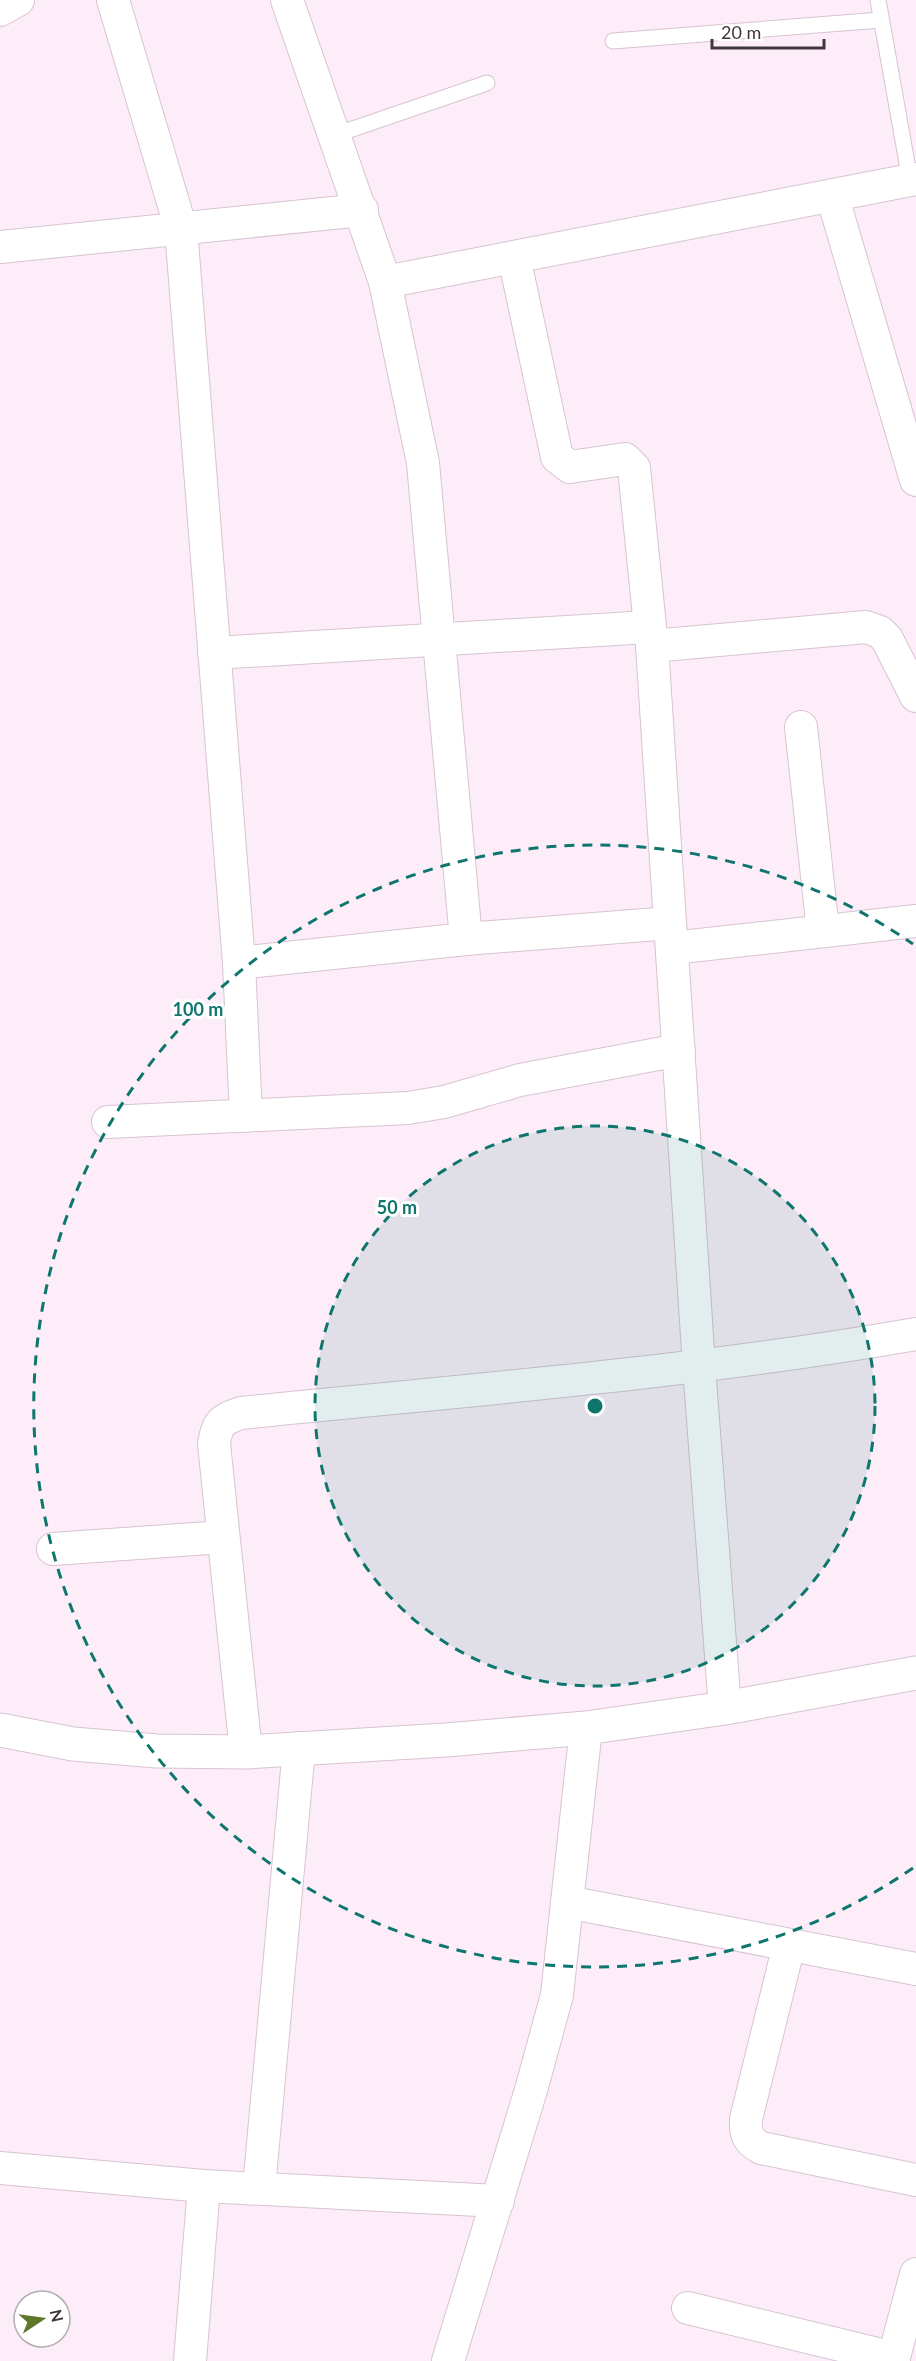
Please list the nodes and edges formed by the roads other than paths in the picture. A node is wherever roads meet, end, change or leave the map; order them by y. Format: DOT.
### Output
graph roads {
  1 [pos="18,0"];
  2 [pos="113,0"];
  3 [pos="287,0"];
  4 [pos="878,0"];
  5 [pos="0,10"];
  6 [pos="881,20"];
  7 [pos="613,41"];
  8 [pos="487,83"];
  9 [pos="335,135"];
  10 [pos="913,179"];
  11 [pos="832,195"];
  12 [pos="362,210"];
  13 [pos="181,229"];
  14 [pos="0,247"];
  15 [pos="514,257"];
  16 [pos="385,282"];
  17 [pos="916,480"];
  18 [pos="650,636"];
  19 [pos="438,639"];
  20 [pos="214,652"];
  21 [pos="916,696"];
  22 [pos="801,727"];
  23 [pos="916,921"];
  24 [pos="823,931"];
  25 [pos="671,935"];
  26 [pos="466,939"];
  27 [pos="240,963"];
  28 [pos="679,1050"];
  29 [pos="246,1116"];
  30 [pos="108,1122"];
  31 [pos="916,1334"];
  32 [pos="699,1366"];
  33 [pos="223,1537"];
  34 [pos="53,1549"];
  35 [pos="916,1673"];
  36 [pos="725,1708"];
  37 [pos="586,1728"];
  38 [pos="0,1730"];
  39 [pos="300,1748"];
  40 [pos="246,1752"];
  41 [pos="567,1902"];
  42 [pos="789,1945"];
  43 [pos="916,1969"];
  44 [pos="0,2168"];
  45 [pos="916,2180"];
  46 [pos="204,2186"];
  47 [pos="260,2188"];
  48 [pos="498,2201"];
  49 [pos="916,2277"];
  50 [pos="688,2308"];
  51 [pos="894,2360"];
  52 [pos="190,2361"];
  53 [pos="448,2361"];
  1 -- 5 [label="street"];
  2 -- 13 [label="street"];
  3 -- 9 [label="street"];
  4 -- 6 [label="lane"];
  6 -- 7 [label="lane"];
  6 -- 10 [label="lane"];
  8 -- 9 [label="lane"];
  9 -- 12 [label="street"];
  10 -- 11 [label="street"];
  11 -- 15 [label="street"];
  11 -- 17 [label="street"];
  12 -- 13 [label="street"];
  12 -- 16 [label="street"];
  13 -- 14 [label="street"];
  13 -- 20 [label="street"];
  15 -- 16 [label="street"];
  15 -- 18 [label="street"];
  16 -- 19 [label="street"];
  18 -- 19 [label="street"];
  18 -- 21 [label="street"];
  18 -- 25 [label="street"];
  19 -- 20 [label="street"];
  19 -- 26 [label="street"];
  20 -- 27 [label="street"];
  22 -- 24 [label="street"];
  23 -- 24 [label="street"];
  24 -- 25 [label="street"];
  25 -- 26 [label="street"];
  25 -- 28 [label="street"];
  26 -- 27 [label="street"];
  27 -- 29 [label="street"];
  28 -- 29 [label="street"];
  28 -- 32 [label="street"];
  29 -- 30 [label="street"];
  31 -- 32 [label="street"];
  32 -- 33 [label="street"];
  32 -- 36 [label="street"];
  33 -- 34 [label="street"];
  33 -- 40 [label="street"];
  35 -- 36 [label="street"];
  36 -- 37 [label="street"];
  37 -- 39 [label="street"];
  37 -- 41 [label="street"];
  38 -- 40 [label="street"];
  39 -- 40 [label="street"];
  39 -- 47 [label="street"];
  41 -- 42 [label="street"];
  41 -- 48 [label="street"];
  42 -- 43 [label="street"];
  42 -- 45 [label="street"];
  44 -- 46 [label="street"];
  46 -- 47 [label="street"];
  46 -- 52 [label="street"];
  47 -- 48 [label="street"];
  48 -- 53 [label="street"];
  49 -- 51 [label="street"];
  50 -- 51 [label="street"];
}
